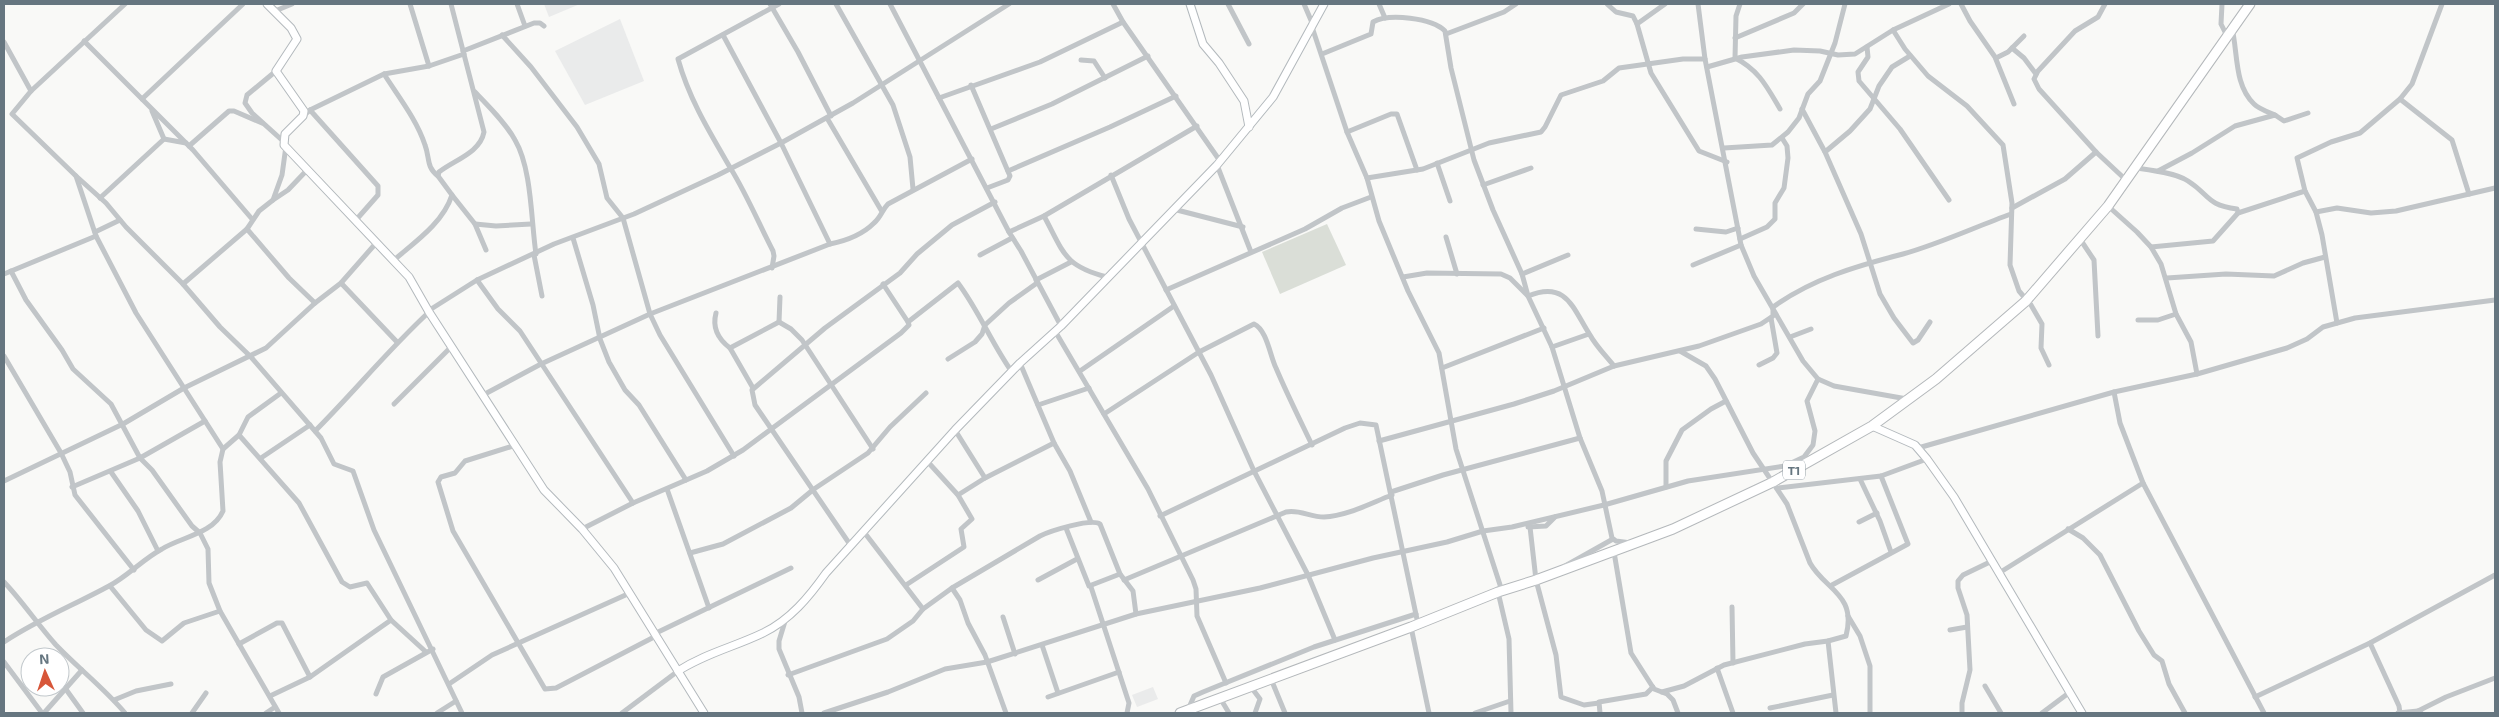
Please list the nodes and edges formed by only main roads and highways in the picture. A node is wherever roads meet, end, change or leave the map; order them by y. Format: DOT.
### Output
graph roads {
  1 [pos="2250,4"];
  2 [pos="1184,712"];
  1 -- 2 [label="highway, T1"];
}
